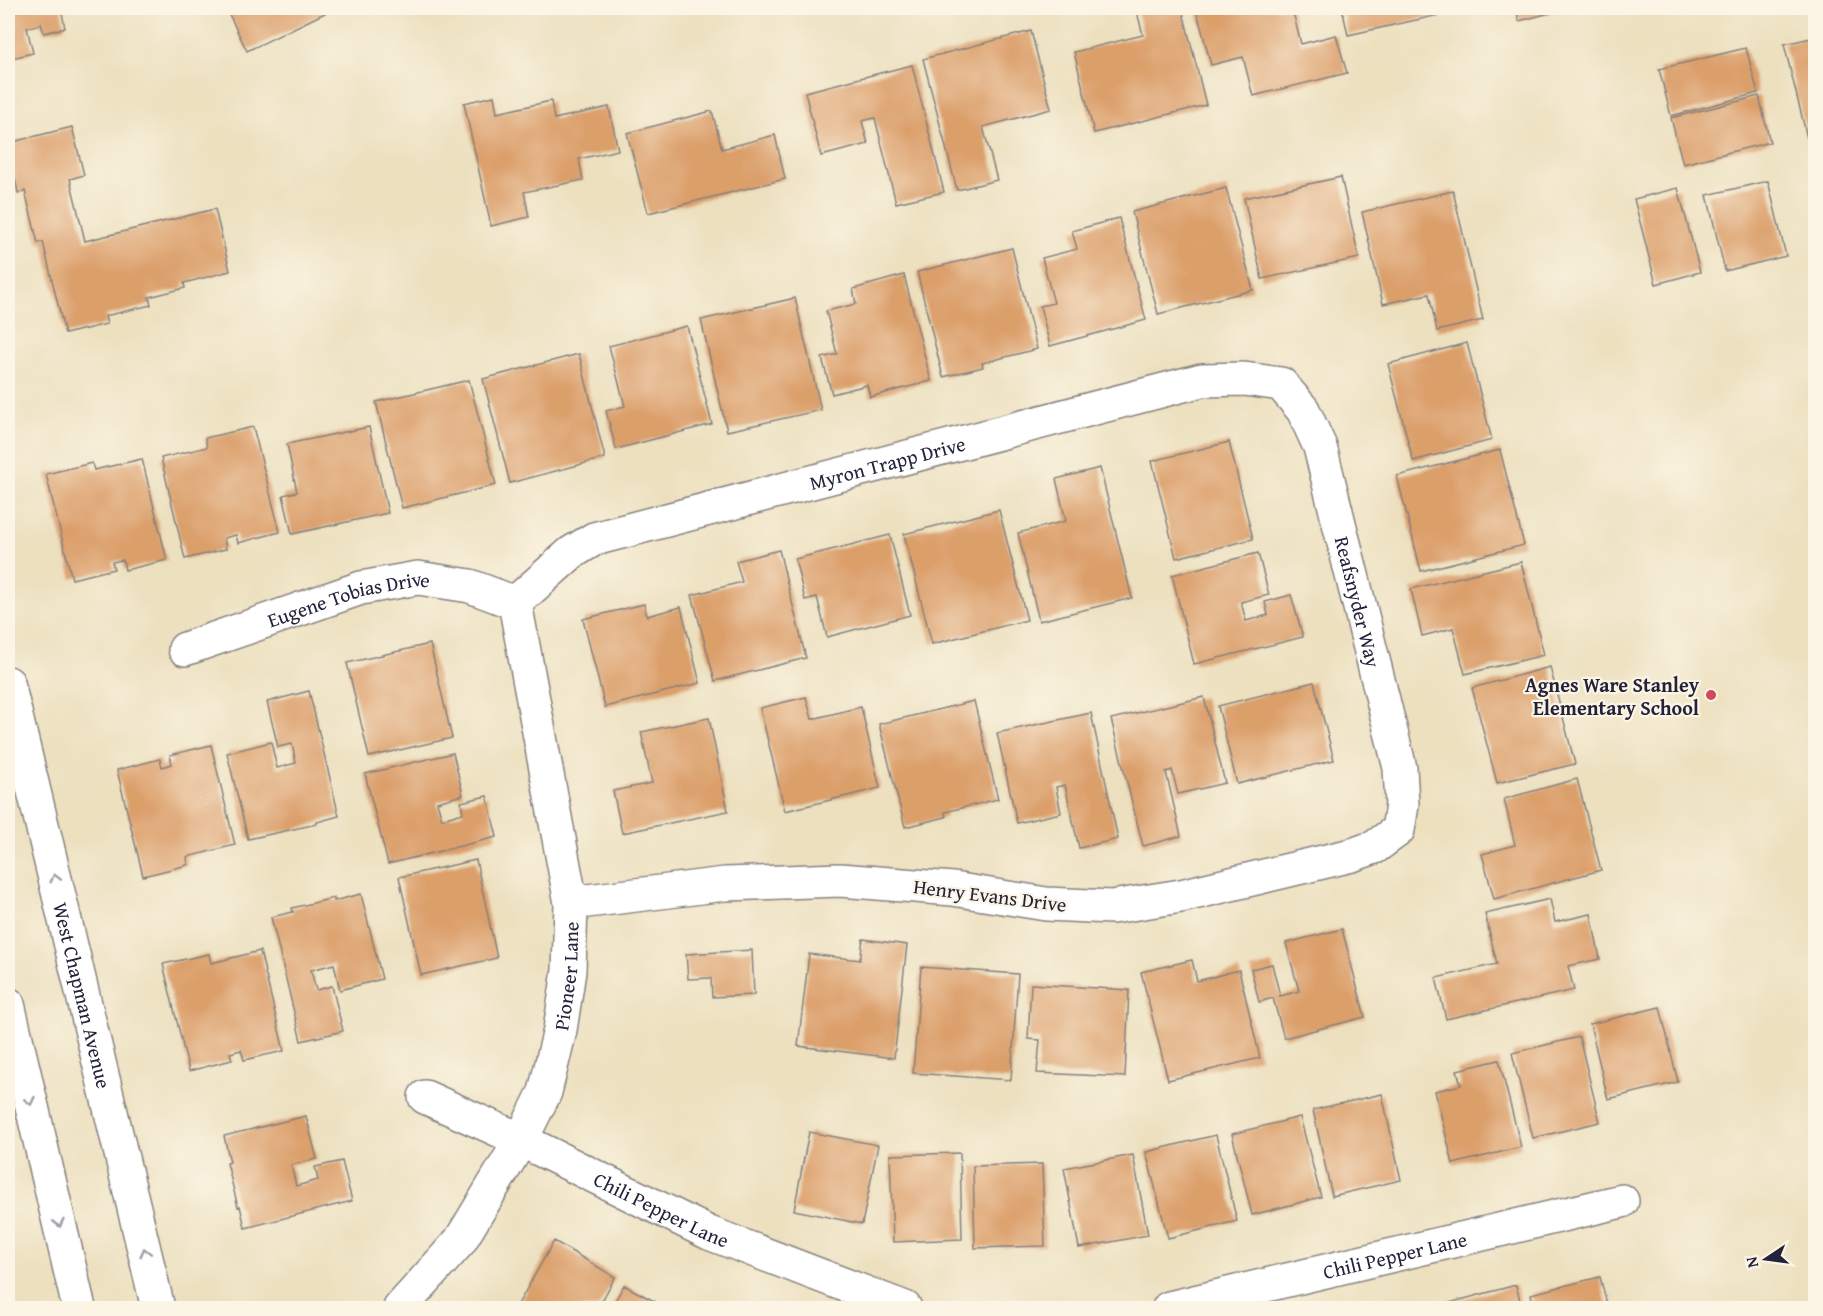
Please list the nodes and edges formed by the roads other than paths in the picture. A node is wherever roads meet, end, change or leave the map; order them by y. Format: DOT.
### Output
graph roads {
  1 [pos="1281,384"];
  2 [pos="515,603"];
  3 [pos="185,649"];
  4 [pos="8,683"];
  5 [pos="1398,831"];
  6 [pos="571,903"];
  7 [pos="9,1018"];
  8 [pos="425,1097"];
  9 [pos="521,1140"];
  10 [pos="1622,1201"];
  11 [pos="79,1308"];
  12 [pos="158,1308"];
  13 [pos="400,1308"];
  14 [pos="905,1308"];
  15 [pos="1169,1308"];
  1 -- 2 [label="street, Myron Trapp Drive"];
  1 -- 5 [label="street, Reafsnyder Way"];
  2 -- 3 [label="street, Eugene Tobias Drive"];
  2 -- 6 [label="street, Pioneer Lane"];
  12 -- 4 [label="street, West Chapman Avenue, one-way"];
  5 -- 6 [label="street, Henry Evans Drive"];
  6 -- 9 [label="street, Pioneer Lane"];
  7 -- 11 [label="street, one-way"];
  8 -- 9 [label="street, Chili Pepper Lane"];
  9 -- 13 [label="street, Pioneer Lane"];
  9 -- 14 [label="street, Chili Pepper Lane"];
  10 -- 15 [label="street, Chili Pepper Lane"];
}
